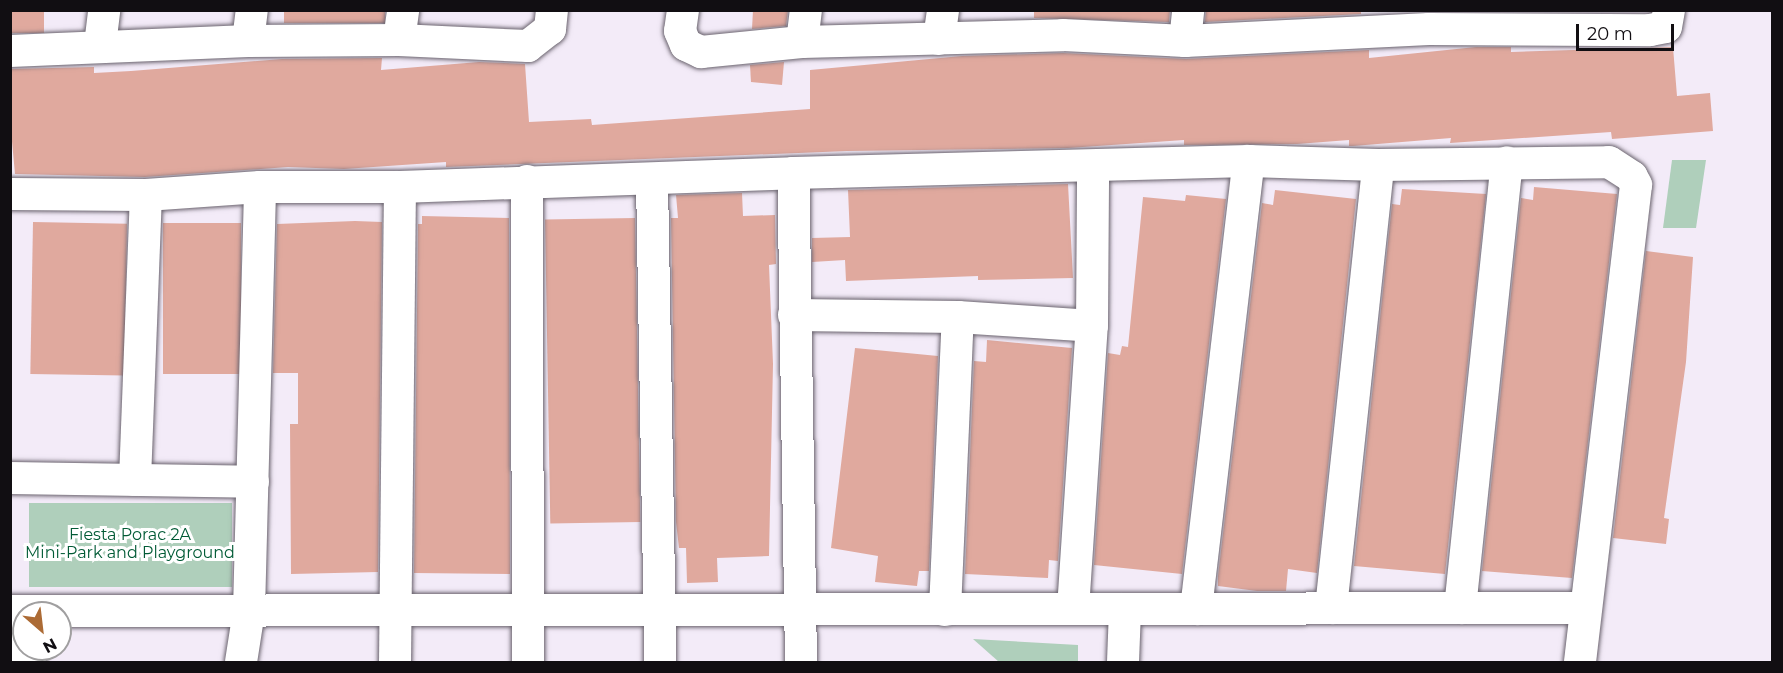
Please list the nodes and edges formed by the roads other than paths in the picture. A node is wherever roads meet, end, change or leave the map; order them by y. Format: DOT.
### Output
graph roads {
  1 [pos="104,10"];
  2 [pos="552,10"];
  3 [pos="683,10"];
  4 [pos="806,10"];
  5 [pos="1668,19"];
  6 [pos="1430,20"];
  7 [pos="1546,20"];
  8 [pos="1065,23"];
  9 [pos="1310,23"];
  10 [pos="941,25"];
  11 [pos="250,26"];
  12 [pos="401,26"];
  13 [pos="1186,26"];
  14 [pos="802,42"];
  15 [pos="100,45"];
  16 [pos="10,51"];
  17 [pos="1249,161"];
  18 [pos="1508,162"];
  19 [pos="1378,165"];
  20 [pos="1093,167"];
  21 [pos="793,173"];
  22 [pos="652,180"];
  23 [pos="527,181"];
  24 [pos="400,187"];
  25 [pos="260,188"];
  26 [pos="10,195"];
  27 [pos="146,195"];
  28 [pos="794,315"];
  29 [pos="958,317"];
  30 [pos="1092,326"];
  31 [pos="10,478"];
  32 [pos="135,480"];
  33 [pos="253,482"];
  34 [pos="10,593"];
  35 [pos="1460,608"];
  36 [pos="1586,608"];
  37 [pos="1073,609"];
  38 [pos="1125,609"];
  39 [pos="1196,609"];
  40 [pos="1331,609"];
  41 [pos="395,610"];
  42 [pos="529,610"];
  43 [pos="660,610"];
  44 [pos="800,610"];
  45 [pos="945,610"];
  46 [pos="11,611"];
  47 [pos="249,611"];
  48 [pos="10,621"];
  49 [pos="10,638"];
  50 [pos="30,663"];
  51 [pos="241,663"];
  52 [pos="395,663"];
  53 [pos="528,663"];
  54 [pos="660,663"];
  55 [pos="801,663"];
  56 [pos="1123,663"];
  57 [pos="1580,663"];
  1 -- 15 [label="street"];
  2 -- 12 [label="street"];
  3 -- 14 [label="street"];
  4 -- 14 [label="street"];
  5 -- 7 [label="street"];
  6 -- 7 [label="street"];
  6 -- 9 [label="street"];
  8 -- 10 [label="street"];
  8 -- 13 [label="street"];
  9 -- 13 [label="street"];
  10 -- 14 [label="street"];
  11 -- 12 [label="street"];
  11 -- 15 [label="street"];
  15 -- 16 [label="street"];
  17 -- 19 [label="street"];
  17 -- 20 [label="street"];
  17 -- 39 [label="street"];
  18 -- 19 [label="street"];
  18 -- 35 [label="street"];
  18 -- 36 [label="street"];
  19 -- 40 [label="street"];
  20 -- 21 [label="street"];
  20 -- 30 [label="street"];
  21 -- 22 [label="street"];
  21 -- 28 [label="street"];
  22 -- 23 [label="street"];
  22 -- 43 [label="street"];
  23 -- 24 [label="street"];
  23 -- 42 [label="street"];
  24 -- 25 [label="street"];
  24 -- 41 [label="street"];
  25 -- 27 [label="street"];
  25 -- 33 [label="street"];
  26 -- 27 [label="street"];
  27 -- 32 [label="street"];
  28 -- 29 [label="street"];
  28 -- 44 [label="street"];
  29 -- 30 [label="street"];
  29 -- 45 [label="street"];
  30 -- 37 [label="street"];
  31 -- 32 [label="street"];
  32 -- 33 [label="street"];
  33 -- 47 [label="street"];
  34 -- 46 [label="street"];
  35 -- 36 [label="street"];
  35 -- 40 [label="street"];
  36 -- 57 [label="street"];
  37 -- 38 [label="street"];
  37 -- 45 [label="street"];
  38 -- 39 [label="street"];
  38 -- 56 [label="street"];
  39 -- 40 [label="street"];
  41 -- 42 [label="street"];
  41 -- 47 [label="street"];
  41 -- 52 [label="street"];
  42 -- 43 [label="street"];
  42 -- 53 [label="street"];
  43 -- 44 [label="street"];
  43 -- 54 [label="street"];
  44 -- 45 [label="street"];
  44 -- 55 [label="street"];
  46 -- 47 [label="street"];
  46 -- 48 [label="street"];
  47 -- 51 [label="street"];
  49 -- 50 [label="street"];
}
